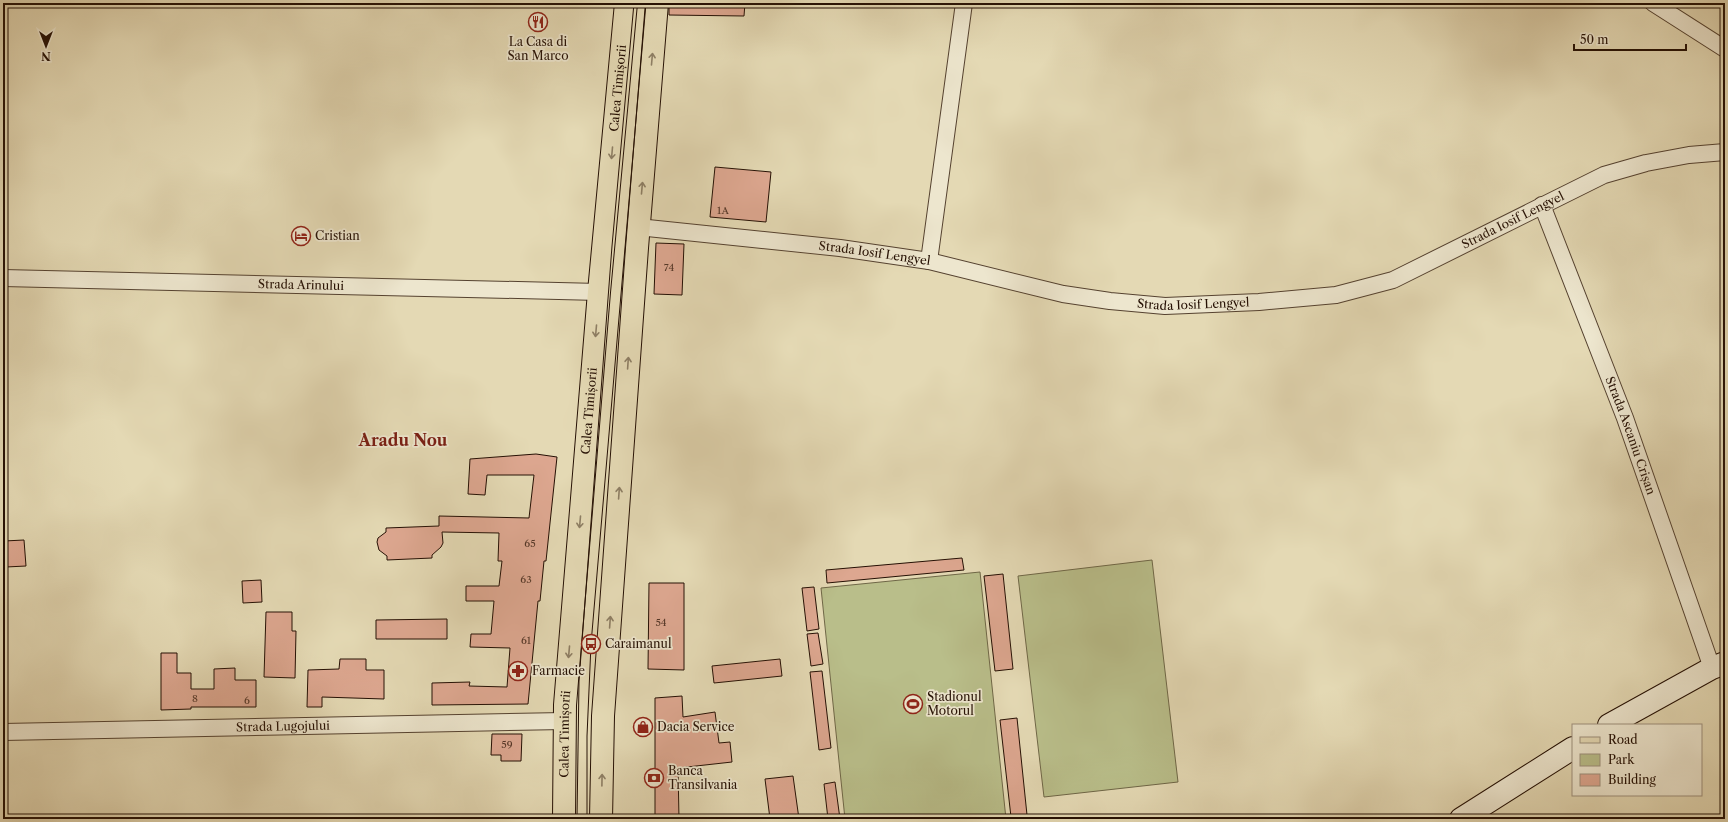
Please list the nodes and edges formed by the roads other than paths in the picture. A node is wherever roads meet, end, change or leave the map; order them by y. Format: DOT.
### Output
graph roads {
  1 [pos="626,3"];
  2 [pos="657,3"];
  3 [pos="964,3"];
  4 [pos="1653,3"];
  5 [pos="1725,49"];
  6 [pos="1725,152"];
  7 [pos="1542,205"];
  8 [pos="638,227"];
  9 [pos="929,261"];
  10 [pos="3,278"];
  11 [pos="599,292"];
  12 [pos="1718,666"];
  13 [pos="564,721"];
  14 [pos="1611,724"];
  15 [pos="3,732"];
  16 [pos="1572,749"];
  17 [pos="564,819"];
  18 [pos="601,819"];
  19 [pos="1461,819"];
  1 -- 11 [label="main road, Calea Timișorii, one-way"];
  8 -- 2 [label="main road, one-way"];
  3 -- 9 [label="street"];
  4 -- 5 [label="street"];
  6 -- 7 [label="street, Strada Iosif Lengyel"];
  7 -- 9 [label="street, Strada Iosif Lengyel"];
  7 -- 12 [label="street, Strada Ascaniu Crișan"];
  8 -- 9 [label="street, Strada Iosif Lengyel"];
  18 -- 8 [label="main road, one-way"];
  10 -- 11 [label="street, Strada Arinului"];
  11 -- 13 [label="main road, Calea Timișorii, one-way"];
  12 -- 14 [label="street"];
  13 -- 15 [label="street, Strada Lugojului"];
  13 -- 17 [label="main road, Calea Timișorii"];
  16 -- 19 [label="street"];
}
